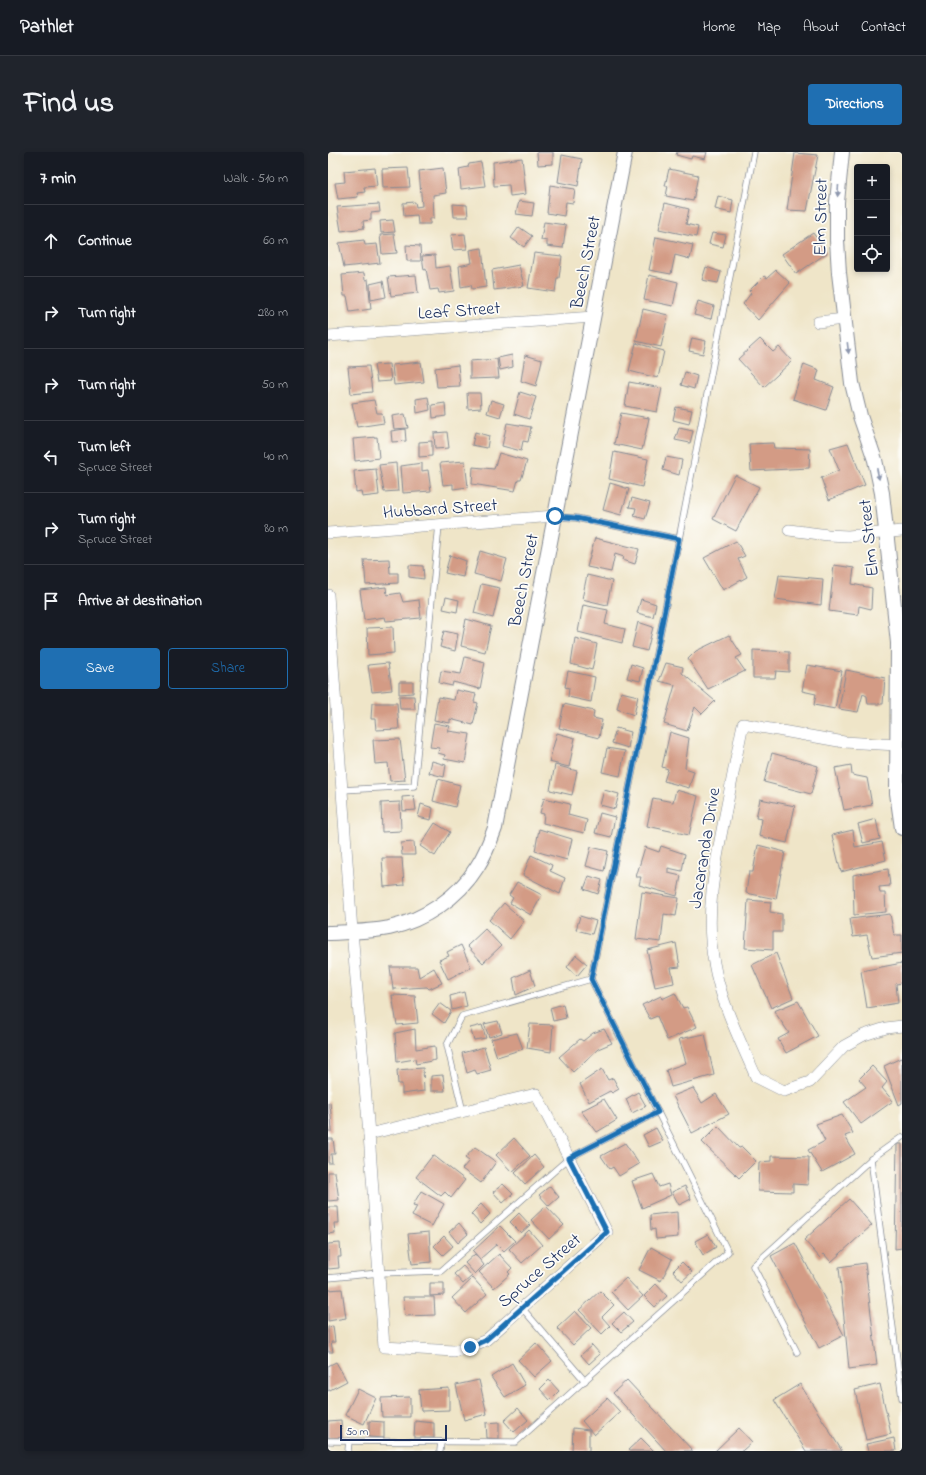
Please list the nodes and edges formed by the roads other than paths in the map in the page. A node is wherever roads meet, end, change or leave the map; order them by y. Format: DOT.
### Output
graph roads {
  1 [pos="625,152"];
  2 [pos="754,152"];
  3 [pos="842,152"];
  4 [pos="593,317"];
  5 [pos="844,319"];
  6 [pos="818,322"];
  7 [pos="328,336"];
  8 [pos="555,516"];
  9 [pos="440,525"];
  10 [pos="789,530"];
  11 [pos="902,531"];
  12 [pos="886,532"];
  13 [pos="328,533"];
  14 [pos="679,539"];
  15 [pos="328,595"];
  16 [pos="898,745"];
  17 [pos="342,790"];
  18 [pos="902,828"];
  19 [pos="352,932"];
  20 [pos="328,933"];
  21 [pos="591,979"];
  22 [pos="902,1026"];
  23 [pos="463,1112"];
  24 [pos="658,1112"];
  25 [pos="369,1134"];
  26 [pos="902,1136"];
  27 [pos="569,1158"];
  28 [pos="871,1159"];
  29 [pos="379,1273"];
  30 [pos="328,1278"];
  31 [pos="522,1308"];
  32 [pos="796,1352"];
  33 [pos="585,1381"];
  34 [pos="902,1398"];
  35 [pos="328,1441"];
  36 [pos="348,1441"];
  37 [pos="441,1442"];
  38 [pos="348,1451"];
  39 [pos="440,1451"];
  1 -- 4 [label="street, Beech Street"];
  2 -- 14 [label="lane"];
  3 -- 5 [label="street, Elm Street, one-way"];
  4 -- 7 [label="street, Leaf Street"];
  4 -- 8 [label="street, Beech Street"];
  5 -- 6 [label="street"];
  5 -- 12 [label="street, Elm Street, one-way"];
  8 -- 9 [label="street, Hubbard Street"];
  8 -- 14 [label="lane"];
  8 -- 19 [label="street, Beech Street"];
  9 -- 13 [label="street, Hubbard Street"];
  9 -- 17 [label="lane"];
  10 -- 12 [label="street"];
  11 -- 12 [label="street"];
  12 -- 16 [label="street, Elm Street"];
  14 -- 21 [label="lane"];
  15 -- 17 [label="street, Spruce Street"];
  16 -- 18 [label="street, Elm Street"];
  16 -- 22 [label="street, Jacaranda Drive"];
  17 -- 19 [label="street, Spruce Street"];
  19 -- 20 [label="street, Beech Street"];
  19 -- 25 [label="street, Spruce Street"];
  21 -- 23 [label="lane"];
  21 -- 24 [label="lane"];
  23 -- 25 [label="street, Spruce Street"];
  23 -- 27 [label="street, Spruce Street"];
  24 -- 27 [label="lane"];
  24 -- 33 [label="lane"];
  25 -- 29 [label="street, Spruce Street"];
  26 -- 28 [label="lane"];
  27 -- 29 [label="lane"];
  27 -- 31 [label="street, Spruce Street"];
  28 -- 32 [label="lane"];
  28 -- 34 [label="lane"];
  29 -- 30 [label="lane"];
  29 -- 31 [label="street, Spruce Street"];
  31 -- 33 [label="lane"];
  33 -- 37 [label="lane"];
  35 -- 36 [label="lane"];
  36 -- 37 [label="lane"];
  36 -- 38 [label="lane"];
  37 -- 39 [label="lane"];
}
